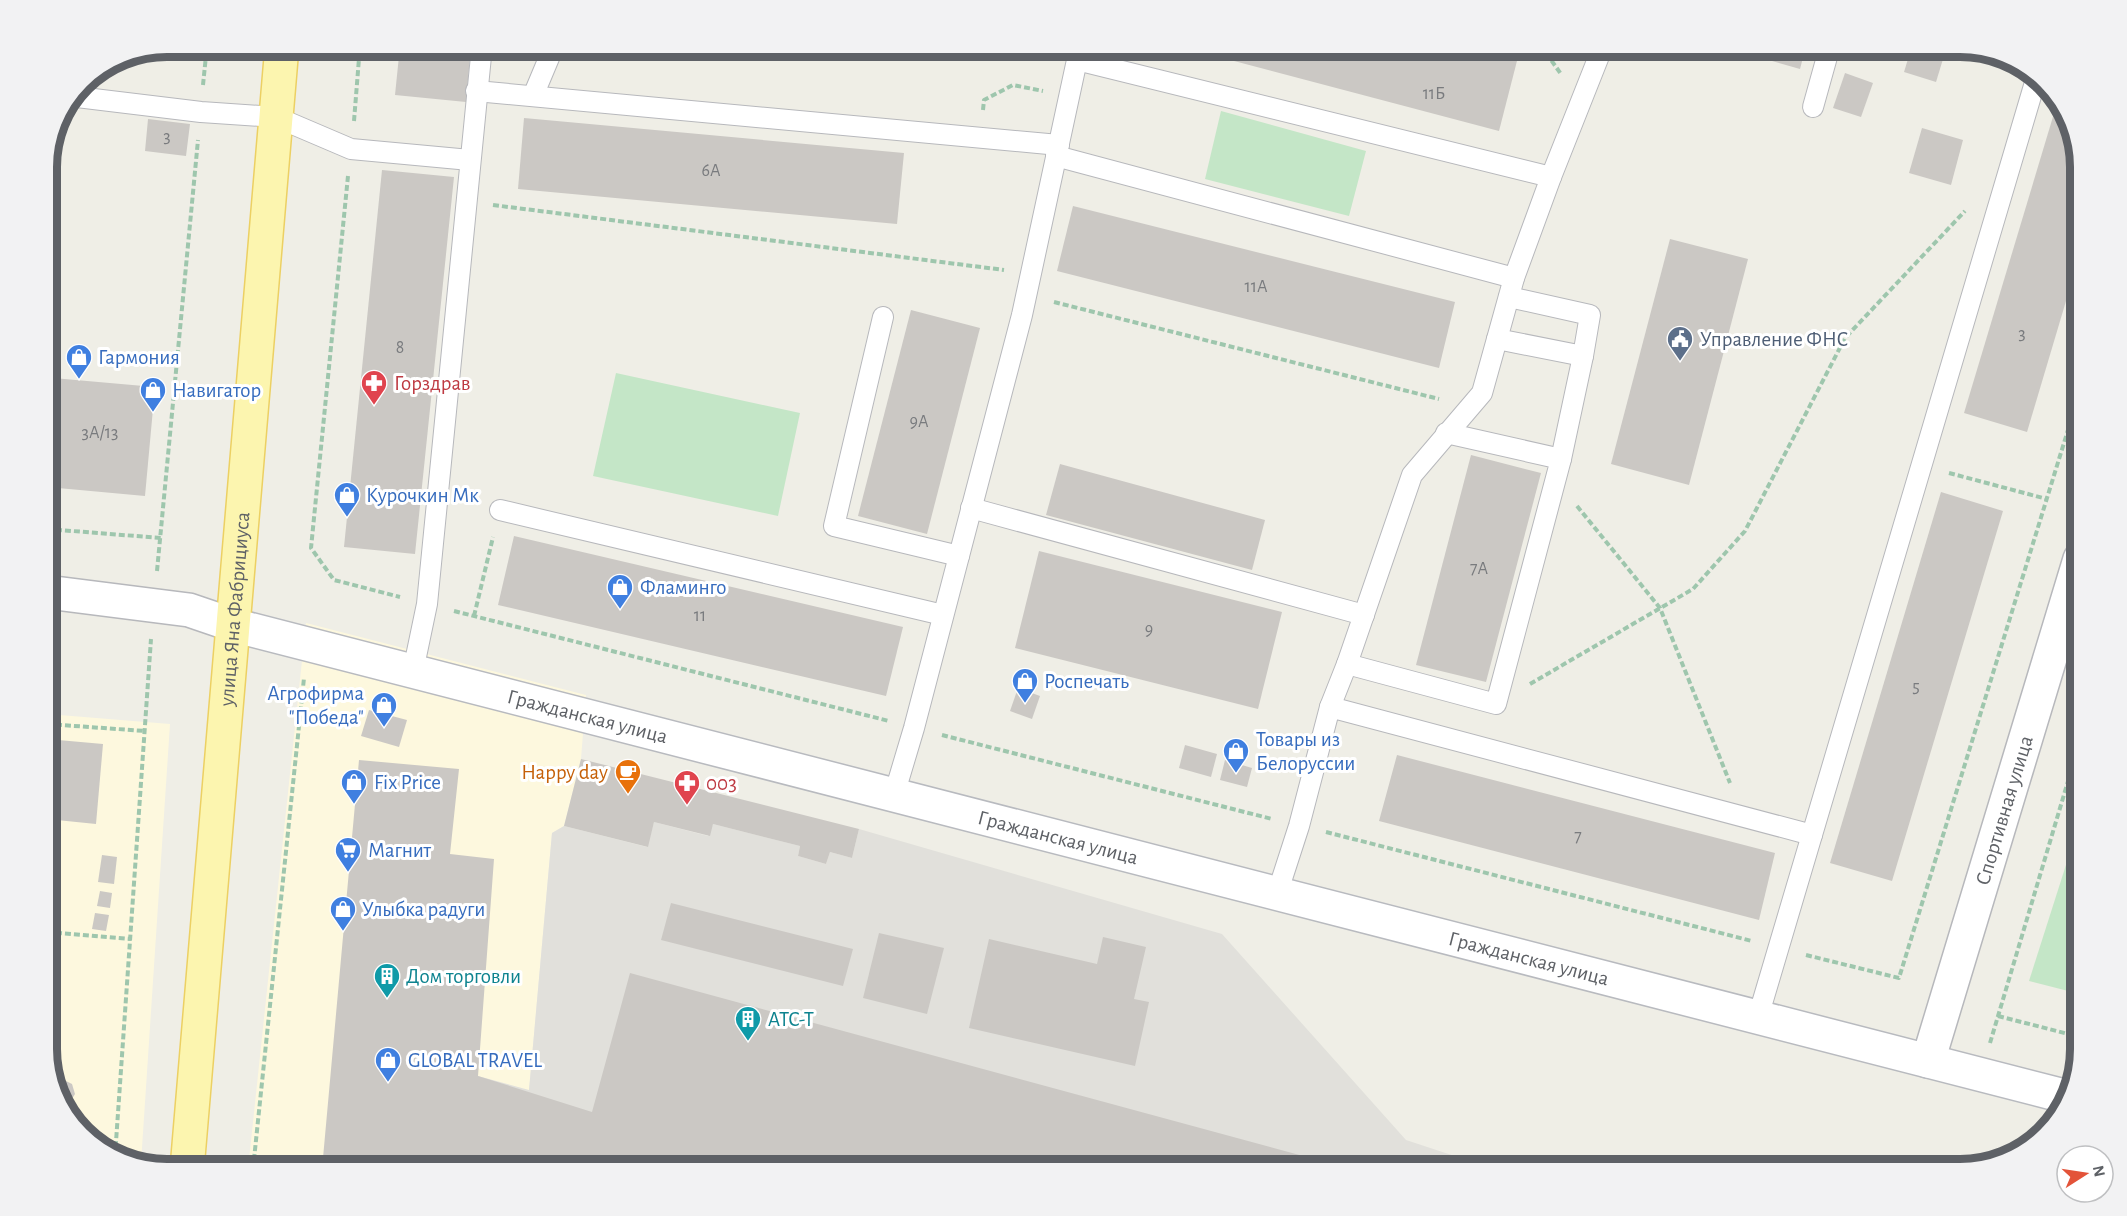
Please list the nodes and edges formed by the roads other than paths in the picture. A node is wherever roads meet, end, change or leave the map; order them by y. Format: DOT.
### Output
graph roads {
  1 [pos="281,57"];
  2 [pos="481,57"];
  3 [pos="550,57"];
  4 [pos="1078,57"];
  5 [pos="1094,57"];
  6 [pos="1599,57"];
  7 [pos="1827,57"];
  8 [pos="2034,86"];
  9 [pos="476,91"];
  10 [pos="533,96"];
  11 [pos="82,98"];
  12 [pos="1813,107"];
  13 [pos="276,117"];
  14 [pos="1058,150"];
  15 [pos="470,160"];
  16 [pos="1551,177"];
  17 [pos="1512,288"];
  18 [pos="883,317"];
  19 [pos="1497,339"];
  20 [pos="1583,357"];
  21 [pos="1446,433"];
  22 [pos="1561,459"];
  23 [pos="971,508"];
  24 [pos="500,510"];
  25 [pos="959,556"];
  26 [pos="2070,592"];
  27 [pos="57,593"];
  28 [pos="943,615"];
  29 [pos="1364,615"];
  30 [pos="233,624"];
  31 [pos="1347,664"];
  32 [pos="412,671"];
  33 [pos="1330,707"];
  34 [pos="894,795"];
  35 [pos="1812,835"];
  36 [pos="1276,894"];
  37 [pos="1758,1017"];
  38 [pos="1928,1061"];
  39 [pos="2060,1095"];
  40 [pos="188,1159"];
  1 -- 13 [label="main road, улица Яна Фабрициуса"];
  2 -- 9 [label="lane"];
  3 -- 10 [label="lane"];
  4 -- 14 [label="lane"];
  5 -- 16 [label="lane"];
  6 -- 16 [label="lane"];
  7 -- 12 [label="lane"];
  8 -- 35 [label="lane"];
  9 -- 10 [label="lane"];
  9 -- 15 [label="lane"];
  10 -- 14 [label="lane"];
  11 -- 13 [label="lane"];
  13 -- 15 [label="lane"];
  13 -- 30 [label="main road, улица Яна Фабрициуса"];
  14 -- 17 [label="lane"];
  14 -- 23 [label="lane"];
  15 -- 32 [label="lane"];
  16 -- 17 [label="lane"];
  17 -- 19 [label="lane"];
  17 -- 20 [label="lane"];
  18 -- 25 [label="lane"];
  19 -- 20 [label="lane"];
  19 -- 21 [label="lane"];
  20 -- 22 [label="lane"];
  21 -- 22 [label="lane"];
  21 -- 29 [label="lane"];
  22 -- 31 [label="lane"];
  23 -- 25 [label="lane"];
  23 -- 29 [label="lane"];
  24 -- 28 [label="lane"];
  25 -- 28 [label="lane"];
  26 -- 38 [label="street, Спортивная улица"];
  27 -- 30 [label="street, Гражданская улица"];
  28 -- 34 [label="lane"];
  29 -- 31 [label="lane"];
  30 -- 32 [label="street, Гражданская улица"];
  30 -- 40 [label="main road, улица Яна Фабрициуса"];
  31 -- 33 [label="lane"];
  32 -- 34 [label="street, Гражданская улица"];
  33 -- 35 [label="lane"];
  33 -- 36 [label="lane"];
  34 -- 36 [label="street, Гражданская улица"];
  35 -- 37 [label="lane"];
  36 -- 37 [label="street, Гражданская улица"];
  37 -- 38 [label="street, Гражданская улица"];
  38 -- 39 [label="street, Гражданская улица"];
}
